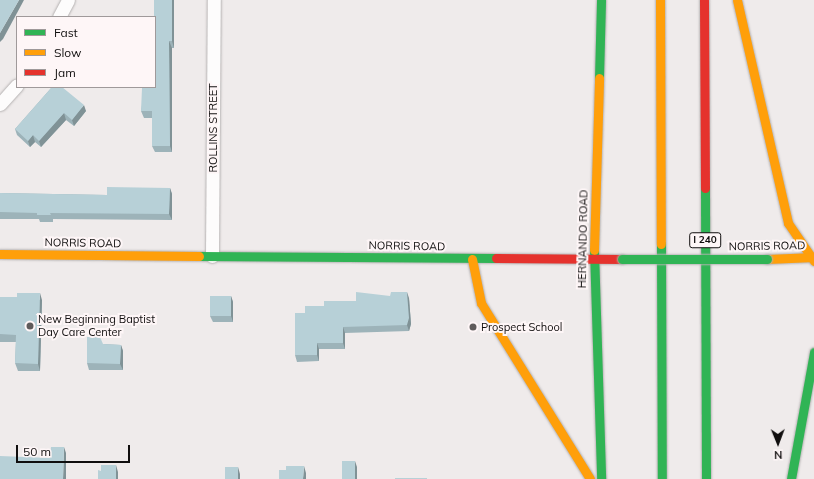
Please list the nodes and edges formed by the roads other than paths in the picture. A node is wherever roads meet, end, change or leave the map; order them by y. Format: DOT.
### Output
graph roads {
  1 [pos="68,0"];
  2 [pos="214,0"];
  3 [pos="601,0"];
  4 [pos="660,0"];
  5 [pos="704,0"];
  6 [pos="737,0"];
  7 [pos="60,16"];
  8 [pos="16,85"];
  9 [pos="0,104"];
  10 [pos="0,254"];
  11 [pos="212,256"];
  12 [pos="472,259"];
  13 [pos="813,259"];
  14 [pos="594,260"];
  15 [pos="814,352"];
  16 [pos="601,474"];
  17 [pos="590,479"];
  18 [pos="662,479"];
  19 [pos="706,479"];
  20 [pos="791,479"];
  1 -- 7 [label="street"];
  2 -- 11 [label="street, ROLLINS STREET"];
  3 -- 14 [label="main road, HERNANDO ROAD"];
  4 -- 18 [label="main road"];
  5 -- 19 [label="main road, I 240"];
  6 -- 13 [label="main road"];
  8 -- 9 [label="street"];
  10 -- 11 [label="main road, NORRIS ROAD"];
  11 -- 12 [label="main road, NORRIS ROAD"];
  12 -- 14 [label="main road, NORRIS ROAD"];
  12 -- 17 [label="main road"];
  13 -- 14 [label="main road, NORRIS ROAD, bridge"];
  14 -- 16 [label="main road, HERNANDO ROAD"];
  15 -- 20 [label="main road"];
}
